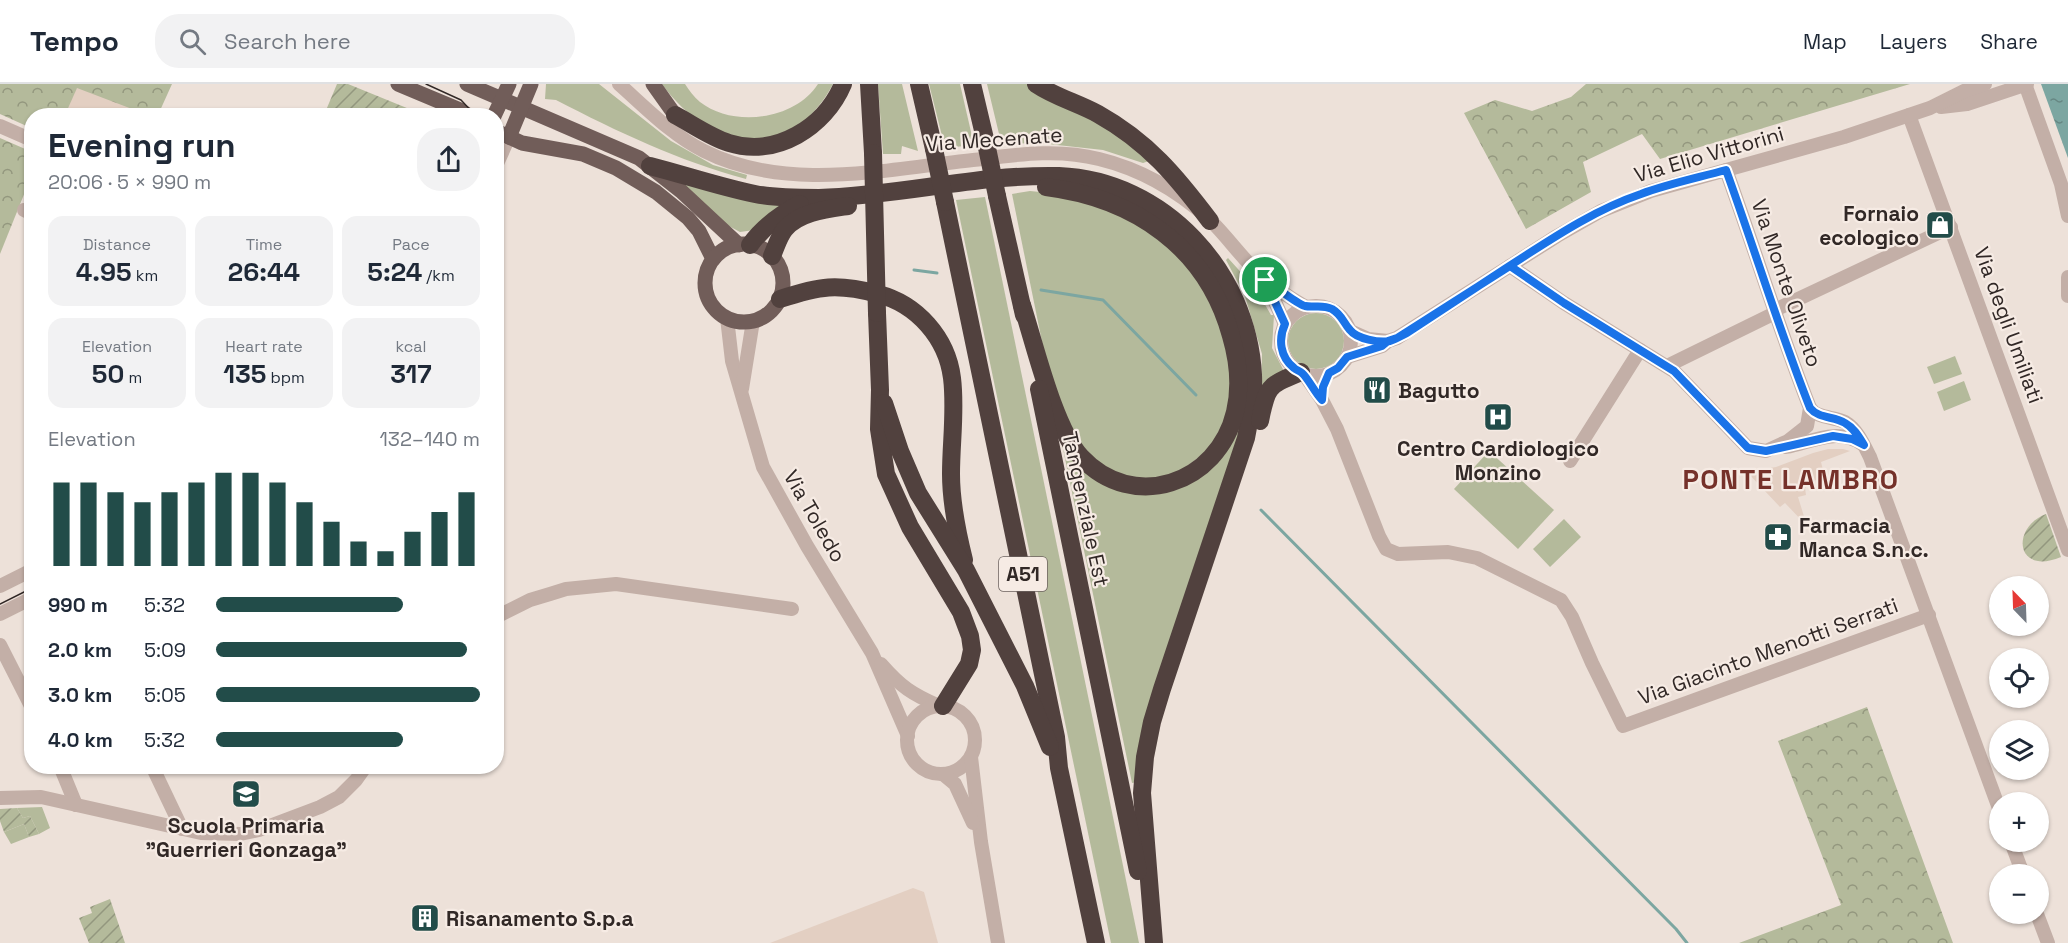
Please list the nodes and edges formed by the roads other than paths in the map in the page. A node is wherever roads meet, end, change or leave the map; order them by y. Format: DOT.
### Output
graph roads {
  1 [pos="399,84"];
  2 [pos="467,84"];
  3 [pos="509,84"];
  4 [pos="531,84"];
  5 [pos="619,84"];
  6 [pos="653,84"];
  7 [pos="843,84"];
  8 [pos="868,84"];
  9 [pos="919,84"];
  10 [pos="972,84"];
  11 [pos="1036,84"];
  12 [pos="1985,84"];
  13 [pos="2026,84"];
  14 [pos="502,99"];
  15 [pos="521,107"];
  16 [pos="455,108"];
  17 [pos="498,108"];
  18 [pos="1930,108"];
  19 [pos="675,115"];
  20 [pos="1909,116"];
  21 [pos="0,126"];
  22 [pos="504,132"];
  23 [pos="504,134"];
  24 [pos="24,136"];
  25 [pos="650,165"];
  26 [pos="756,168"];
  27 [pos="1726,170"];
  28 [pos="818,198"];
  29 [pos="2068,216"];
  30 [pos="1210,220"];
  31 [pos="1951,227"];
  32 [pos="744,245"];
  33 [pos="772,256"];
  34 [pos="713,260"];
  35 [pos="1510,266"];
  36 [pos="2068,277"];
  37 [pos="1265,280"];
  38 [pos="2068,296"];
  39 [pos="780,299"];
  40 [pos="1022,305"];
  41 [pos="1306,307"];
  42 [pos="1775,311"];
  43 [pos="727,318"];
  44 [pos="753,321"];
  45 [pos="1285,324"];
  46 [pos="1350,331"];
  47 [pos="1388,341"];
  48 [pos="1640,350"];
  49 [pos="1347,357"];
  50 [pos="1667,366"];
  51 [pos="1302,373"];
  52 [pos="1329,373"];
  53 [pos="880,390"];
  54 [pos="742,391"];
  55 [pos="1322,400"];
  56 [pos="1810,408"];
  57 [pos="1864,445"];
  58 [pos="1771,449"];
  59 [pos="1570,461"];
  60 [pos="2068,550"];
  61 [pos="1202,567"];
  62 [pos="966,570"];
  63 [pos="24,574"];
  64 [pos="0,585"];
  65 [pos="24,602"];
  66 [pos="792,609"];
  67 [pos="504,613"];
  68 [pos="0,614"];
  69 [pos="1929,615"];
  70 [pos="0,645"];
  71 [pos="872,653"];
  72 [pos="24,692"];
  73 [pos="941,706"];
  74 [pos="908,736"];
  75 [pos="971,757"];
  76 [pos="1059,768"];
  77 [pos="63,774"];
  78 [pos="156,774"];
  79 [pos="359,774"];
  80 [pos="943,774"];
  81 [pos="1993,792"];
  82 [pos="0,798"];
  83 [pos="76,805"];
  84 [pos="182,829"];
  85 [pos="981,842"];
  86 [pos="2041,924"];
  87 [pos="998,943"];
  88 [pos="1096,943"];
  89 [pos="1153,943"];
  90 [pos="2048,943"];
  1 -- 16 [label="main road"];
  2 -- 14 [label="main road"];
  3 -- 14 [label="main road"];
  4 -- 15 [label="main road"];
  5 -- 26 [label="street, Via Mecenate"];
  6 -- 19 [label="main road, Via Mecenate"];
  7 -- 19 [label="highway"];
  8 -- 53 [label="highway, bridge"];
  9 -- 76 [label="highway, A51, bridge"];
  10 -- 40 [label="highway, Tangenziale Est / A51, bridge"];
  11 -- 30 [label="highway"];
  12 -- 18 [label="street, Via Elio Vittorini"];
  13 -- 18 [label="street, Via Elio Vittorini"];
  13 -- 29 [label="street"];
  14 -- 15 [label="main road"];
  14 -- 17 [label="main road"];
  15 -- 22 [label="main road"];
  15 -- 25 [label="main road"];
  18 -- 20 [label="street, Via Elio Vittorini"];
  19 -- 26 [label="street, Via Mecenate"];
  20 -- 27 [label="street, Via Elio Vittorini"];
  20 -- 31 [label="street, Via degli Umiliati"];
  21 -- 24 [label="street"];
  23 -- 34 [label="main road"];
  25 -- 28 [label="highway"];
  25 -- 32 [label="main road"];
  26 -- 30 [label="street, Via Mecenate"];
  27 -- 35 [label="street, Via Elio Vittorini"];
  27 -- 42 [label="street, Via Monte Oliveto"];
  28 -- 32 [label="highway"];
  28 -- 61 [label="highway"];
  30 -- 37 [label="street, Via Mecenate"];
  31 -- 42 [label="street"];
  31 -- 60 [label="street, Via degli Umiliati"];
  32 -- 33 [label="main road"];
  32 -- 34 [label="main road"];
  33 -- 39 [label="main road"];
  33 -- 40 [label="highway"];
  34 -- 43 [label="main road"];
  35 -- 47 [label="street, Via Elio Vittorini"];
  35 -- 48 [label="street"];
  36 -- 38 [label="street"];
  37 -- 41 [label="street, Via Mecenate"];
  37 -- 45 [label="street, Via Mecenate"];
  39 -- 44 [label="main road"];
  39 -- 62 [label="highway"];
  40 -- 89 [label="highway, Tangenziale Est / A51"];
  41 -- 45 [label="street"];
  41 -- 46 [label="street"];
  42 -- 50 [label="street"];
  42 -- 56 [label="street, Via Monte Oliveto"];
  43 -- 44 [label="main road"];
  43 -- 54 [label="street"];
  44 -- 54 [label="street"];
  45 -- 51 [label="street"];
  46 -- 47 [label="street"];
  46 -- 49 [label="street"];
  47 -- 49 [label="street, Via Elio Vittorini"];
  48 -- 50 [label="street"];
  48 -- 59 [label="street"];
  49 -- 52 [label="street"];
  50 -- 58 [label="street"];
  51 -- 52 [label="street"];
  51 -- 55 [label="street"];
  51 -- 61 [label="highway"];
  52 -- 55 [label="street"];
  53 -- 62 [label="highway"];
  53 -- 73 [label="highway"];
  54 -- 71 [label="street, Via Toledo"];
  55 -- 69 [label="street, Via Giacinto Menotti Serrati"];
  56 -- 57 [label="street"];
  56 -- 58 [label="street"];
  57 -- 58 [label="street"];
  57 -- 69 [label="street"];
  61 -- 89 [label="highway"];
  62 -- 76 [label="highway"];
  63 -- 64 [label="street"];
  65 -- 68 [label="street"];
  66 -- 67 [label="street"];
  69 -- 81 [label="street"];
  70 -- 72 [label="street"];
  71 -- 73 [label="street"];
  71 -- 74 [label="street"];
  73 -- 74 [label="street"];
  73 -- 75 [label="street"];
  74 -- 80 [label="street"];
  75 -- 80 [label="street"];
  75 -- 85 [label="street"];
  76 -- 88 [label="highway, A51"];
  77 -- 83 [label="street"];
  78 -- 84 [label="street"];
  79 -- 84 [label="street"];
  80 -- 85 [label="street"];
  82 -- 83 [label="street"];
  83 -- 84 [label="street"];
  85 -- 87 [label="street"];
  86 -- 90 [label="street"];
}
